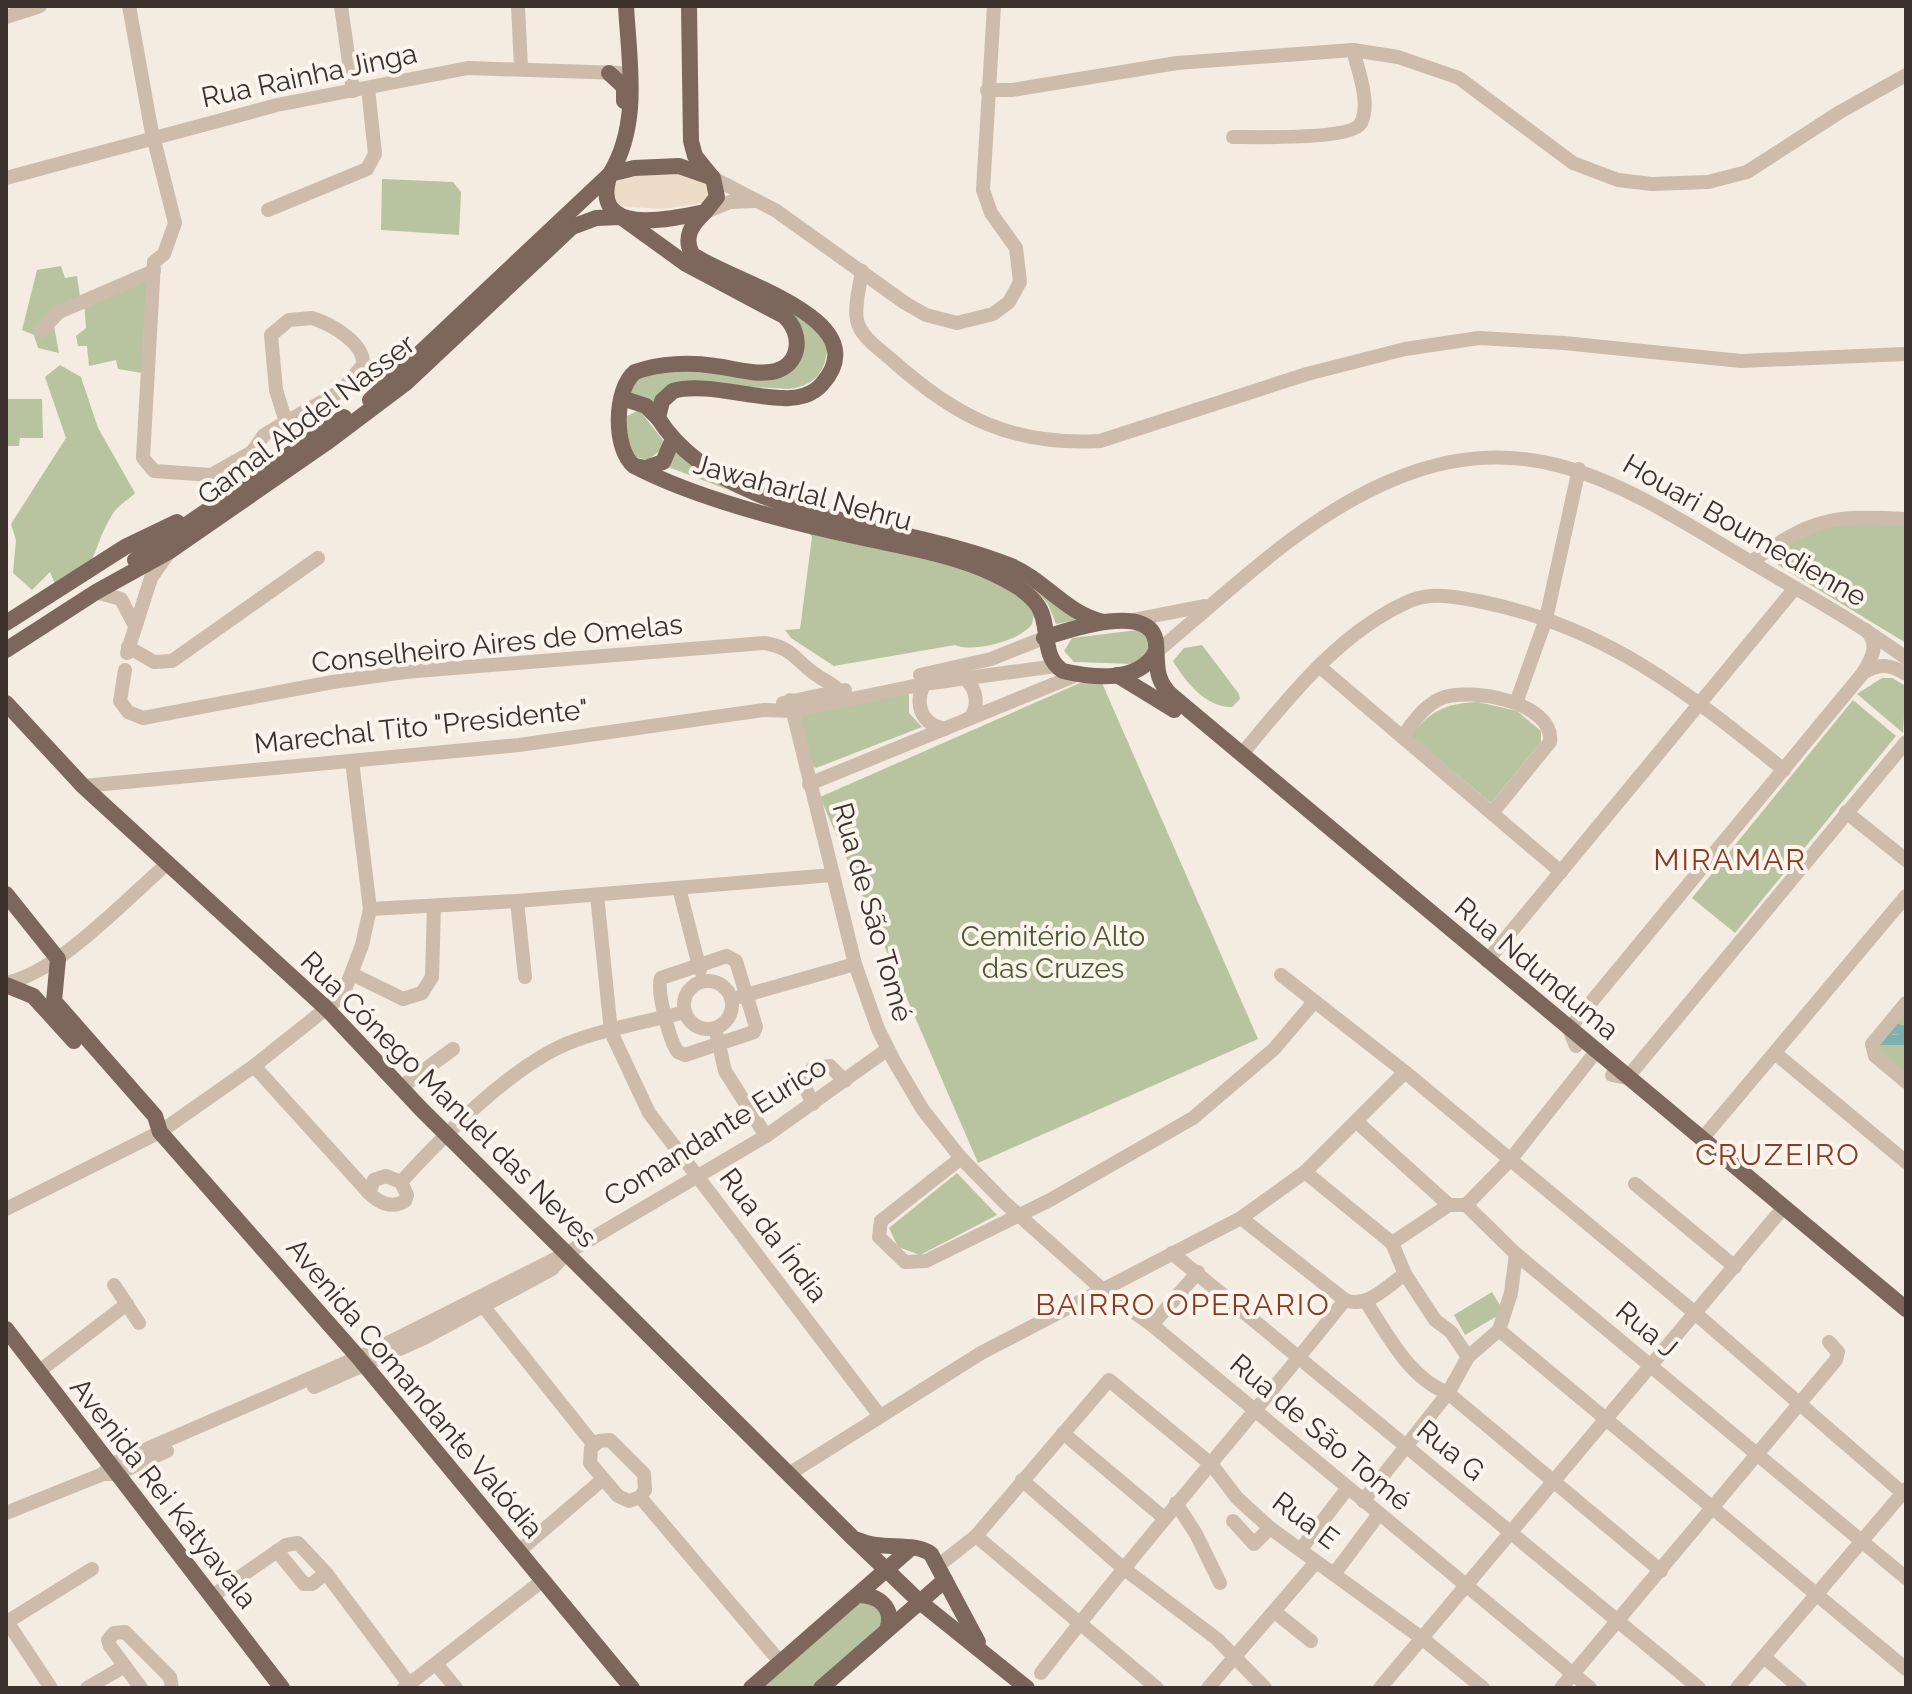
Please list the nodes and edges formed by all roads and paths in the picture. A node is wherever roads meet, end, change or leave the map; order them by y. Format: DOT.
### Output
graph roads {
  1 [pos="40,6"];
  2 [pos="129,6"];
  3 [pos="341,6"];
  4 [pos="518,6"];
  5 [pos="626,6"];
  6 [pos="689,6"];
  7 [pos="994,6"];
  8 [pos="6,17"];
  9 [pos="1353,50"];
  10 [pos="521,68"];
  11 [pos="609,73"];
  12 [pos="629,73"];
  13 [pos="1906,75"];
  14 [pos="361,89"];
  15 [pos="987,90"];
  16 [pos="154,136"];
  17 [pos="1233,137"];
  18 [pos="610,174"];
  19 [pos="6,178"];
  20 [pos="713,178"];
  21 [pos="758,202"];
  22 [pos="268,210"];
  23 [pos="705,212"];
  24 [pos="621,217"];
  25 [pos="559,222"];
  26 [pos="154,271"];
  27 [pos="862,271"];
  28 [pos="41,331"];
  29 [pos="1906,354"];
  30 [pos="622,398"];
  31 [pos="658,418"];
  32 [pos="286,422"];
  33 [pos="673,439"];
  34 [pos="252,452"];
  35 [pos="634,466"];
  36 [pos="1579,469"];
  37 [pos="259,474"];
  38 [pos="215,504"];
  39 [pos="1906,519"];
  40 [pos="170,551"];
  41 [pos="318,558"];
  42 [pos="1751,562"];
  43 [pos="1795,588"];
  44 [pos="96,592"];
  45 [pos="1208,605"];
  46 [pos="1546,619"];
  47 [pos="1133,620"];
  48 [pos="6,623"];
  49 [pos="1106,623"];
  50 [pos="134,624"];
  51 [pos="1866,629"];
  52 [pos="1044,638"];
  53 [pos="6,643"];
  54 [pos="6,650"];
  55 [pos="1155,653"];
  56 [pos="1906,658"];
  57 [pos="1056,666"];
  58 [pos="1320,667"];
  59 [pos="950,669"];
  60 [pos="125,670"];
  61 [pos="813,673"];
  62 [pos="1863,673"];
  63 [pos="1079,674"];
  64 [pos="1906,674"];
  65 [pos="1117,675"];
  66 [pos="964,677"];
  67 [pos="928,678"];
  68 [pos="842,696"];
  69 [pos="815,701"];
  70 [pos="6,703"];
  71 [pos="1516,703"];
  72 [pos="1701,705"];
  73 [pos="792,706"];
  74 [pos="965,721"];
  75 [pos="945,729"];
  76 [pos="1402,737"];
  77 [pos="1906,742"];
  78 [pos="1242,754"];
  79 [pos="352,761"];
  80 [pos="1784,770"];
  81 [pos="809,784"];
  82 [pos="83,786"];
  83 [pos="1846,812"];
  84 [pos="1492,813"];
  85 [pos="1906,860"];
  86 [pos="167,864"];
  87 [pos="1561,872"];
  88 [pos="833,875"];
  89 [pos="679,888"];
  90 [pos="6,894"];
  91 [pos="597,895"];
  92 [pos="1906,896"];
  93 [pos="517,901"];
  94 [pos="434,906"];
  95 [pos="370,909"];
  96 [pos="58,959"];
  97 [pos="1487,961"];
  98 [pos="699,964"];
  99 [pos="855,964"];
  100 [pos="352,974"];
  101 [pos="1281,975"];
  102 [pos="525,977"];
  103 [pos="703,982"];
  104 [pos="6,984"];
  105 [pos="746,995"];
  106 [pos="730,999"];
  107 [pos="1314,1002"];
  108 [pos="1906,1003"];
  109 [pos="327,1009"];
  110 [pos="685,1012"];
  111 [pos="666,1017"];
  112 [pos="715,1028"];
  113 [pos="1569,1029"];
  114 [pos="611,1032"];
  115 [pos="719,1045"];
  116 [pos="1576,1046"];
  117 [pos="453,1049"];
  118 [pos="888,1049"];
  119 [pos="1776,1054"];
  120 [pos="1591,1058"];
  121 [pos="254,1066"];
  122 [pos="1405,1072"];
  123 [pos="1620,1076"];
  124 [pos="845,1081"];
  125 [pos="1906,1082"];
  126 [pos="400,1088"];
  127 [pos="813,1104"];
  128 [pos="1358,1123"];
  129 [pos="158,1128"];
  130 [pos="446,1133"];
  131 [pos="766,1136"];
  132 [pos="1702,1139"];
  133 [pos="961,1158"];
  134 [pos="1511,1159"];
  135 [pos="1906,1162"];
  136 [pos="1305,1172"];
  137 [pos="697,1176"];
  138 [pos="401,1182"];
  139 [pos="1635,1184"];
  140 [pos="369,1193"];
  141 [pos="1449,1205"];
  142 [pos="1466,1205"];
  143 [pos="6,1209"];
  144 [pos="1778,1214"];
  145 [pos="1019,1215"];
  146 [pos="1241,1218"];
  147 [pos="1392,1243"];
  148 [pos="567,1253"];
  149 [pos="1172,1253"];
  150 [pos="1516,1254"];
  151 [pos="1735,1267"];
  152 [pos="1198,1272"];
  153 [pos="1405,1274"];
  154 [pos="114,1285"];
  155 [pos="1103,1290"];
  156 [pos="1345,1300"];
  157 [pos="480,1302"];
  158 [pos="1366,1302"];
  159 [pos="127,1304"];
  160 [pos="1906,1309"];
  161 [pos="1695,1313"];
  162 [pos="1906,1321"];
  163 [pos="139,1323"];
  164 [pos="1152,1325"];
  165 [pos="6,1329"];
  166 [pos="1499,1330"];
  167 [pos="1829,1342"];
  168 [pos="1300,1357"];
  169 [pos="1468,1357"];
  170 [pos="360,1362"];
  171 [pos="1650,1366"];
  172 [pos="38,1372"];
  173 [pos="1448,1393"];
  174 [pos="1799,1405"];
  175 [pos="1256,1411"];
  176 [pos="880,1416"];
  177 [pos="1605,1419"];
  178 [pos="1063,1433"];
  179 [pos="594,1445"];
  180 [pos="1405,1447"];
  181 [pos="1756,1454"];
  182 [pos="1212,1465"];
  183 [pos="110,1471"];
  184 [pos="789,1474"];
  185 [pos="602,1480"];
  186 [pos="1022,1480"];
  187 [pos="1553,1480"];
  188 [pos="1347,1489"];
  189 [pos="1905,1493"];
  190 [pos="640,1497"];
  191 [pos="1363,1501"];
  192 [pos="1176,1503"];
  193 [pos="1711,1508"];
  194 [pos="6,1513"];
  195 [pos="1379,1514"];
  196 [pos="1163,1517"];
  197 [pos="1233,1521"];
  198 [pos="1270,1528"];
  199 [pos="1510,1531"];
  200 [pos="976,1536"];
  201 [pos="852,1537"];
  202 [pos="1861,1541"];
  203 [pos="911,1548"];
  204 [pos="1301,1549"];
  205 [pos="277,1551"];
  206 [pos="519,1551"];
  207 [pos="1316,1562"];
  208 [pos="1123,1568"];
  209 [pos="92,1569"];
  210 [pos="886,1569"];
  211 [pos="1661,1571"];
  212 [pos="942,1572"];
  213 [pos="326,1573"];
  214 [pos="1334,1574"];
  215 [pos="1906,1578"];
  216 [pos="542,1581"];
  217 [pos="1220,1583"];
  218 [pos="1466,1586"];
  219 [pos="858,1595"];
  220 [pos="1816,1596"];
  221 [pos="211,1597"];
  222 [pos="920,1602"];
  223 [pos="1275,1612"];
  224 [pos="6,1621"];
  225 [pos="1618,1621"];
  226 [pos="1080,1622"];
  227 [pos="887,1630"];
  228 [pos="10,1637"];
  229 [pos="1423,1639"];
  230 [pos="1311,1641"];
  231 [pos="986,1653"];
  232 [pos="1234,1655"];
  233 [pos="1764,1657"];
  234 [pos="781,1663"];
  235 [pos="436,1664"];
  236 [pos="125,1666"];
  237 [pos="1906,1669"];
  238 [pos="1041,1673"];
  239 [pos="1573,1674"];
  240 [pos="406,1686"];
  241 [pos="51,1688"];
  242 [pos="87,1688"];
  243 [pos="141,1688"];
  244 [pos="172,1688"];
  245 [pos="282,1688"];
  246 [pos="456,1688"];
  247 [pos="632,1688"];
  248 [pos="751,1688"];
  249 [pos="821,1688"];
  250 [pos="1027,1688"];
  251 [pos="1157,1688"];
  252 [pos="1208,1688"];
  253 [pos="1265,1688"];
  254 [pos="1380,1688"];
  255 [pos="1483,1688"];
  256 [pos="1561,1688"];
  257 [pos="1590,1688"];
  258 [pos="1699,1688"];
  259 [pos="1737,1688"];
  260 [pos="1800,1688"];
  1 -- 8 [label="street"];
  2 -- 16 [label="street"];
  3 -- 14 [label="street"];
  4 -- 10 [label="street"];
  5 -- 12 [label="main road"];
  6 -- 20 [label="main road"];
  7 -- 15 [label="street"];
  9 -- 13 [label="street"];
  9 -- 15 [label="street"];
  9 -- 17 [label="street"];
  10 -- 11 [label="street, Rua Rainha Jinga"];
  10 -- 14 [label="street, Rua Rainha Jinga"];
  11 -- 12 [label="street, Rua Rainha Jinga"];
  11 -- 25 [label="main road"];
  12 -- 18 [label="main road"];
  14 -- 16 [label="street, Rua Rainha Jinga"];
  14 -- 22 [label="street"];
  15 -- 27 [label="street"];
  16 -- 19 [label="street, Rua Rainha Jinga"];
  16 -- 26 [label="street"];
  18 -- 20 [label="main road"];
  18 -- 24 [label="main road"];
  18 -- 25 [label="main road, Gamal Abdel Nasser"];
  20 -- 21 [label="street"];
  20 -- 23 [label="main road"];
  21 -- 23 [label="street"];
  21 -- 27 [label="street"];
  23 -- 24 [label="main road, Gamal Abdel Nasser"];
  23 -- 31 [label="main road"];
  24 -- 30 [label="main road"];
  24 -- 40 [label="main road, Gamal Abdel Nasser"];
  25 -- 37 [label="main road, Gamal Abdel Nasser"];
  26 -- 28 [label="street"];
  26 -- 34 [label="street"];
  27 -- 29 [label="street"];
  30 -- 31 [label="main road"];
  30 -- 35 [label="main road"];
  31 -- 33 [label="main road, Jawaharlal Nehru"];
  32 -- 32 [label="street"];
  32 -- 34 [label="street"];
  33 -- 35 [label="main road"];
  33 -- 49 [label="main road, Jawaharlal Nehru"];
  34 -- 37 [label="street"];
  35 -- 52 [label="main road, Jawaharlal Nehru"];
  36 -- 42 [label="street, Houari Boumedienne"];
  36 -- 45 [label="street, Houari Boumedienne"];
  36 -- 46 [label="street"];
  37 -- 38 [label="main road, Gamal Abdel Nasser"];
  38 -- 48 [label="main road, Gamal Abdel Nasser"];
  38 -- 53 [label="main road, Gamal Abdel Nasser"];
  39 -- 42 [label="street"];
  40 -- 44 [label="main road, Gamal Abdel Nasser"];
  40 -- 50 [label="street"];
  41 -- 50 [label="street"];
  42 -- 43 [label="street, Houari Boumedienne"];
  43 -- 51 [label="street, Houari Boumedienne"];
  43 -- 72 [label="street"];
  44 -- 50 [label="street"];
  44 -- 54 [label="main road, Gamal Abdel Nasser"];
  45 -- 47 [label="street"];
  45 -- 55 [label="street, Houari Boumedienne"];
  46 -- 58 [label="street"];
  46 -- 71 [label="street"];
  46 -- 72 [label="street"];
  47 -- 49 [label="main road"];
  47 -- 55 [label="main road, Rua Ndunduma"];
  49 -- 52 [label="main road"];
  51 -- 56 [label="street, Houari Boumedienne"];
  51 -- 62 [label="street"];
  52 -- 57 [label="main road, Jawaharlal Nehru"];
  52 -- 59 [label="street, Marechal Tito \"Presidente\""];
  55 -- 65 [label="main road"];
  55 -- 78 [label="main road, Rua Ndunduma"];
  57 -- 63 [label="main road"];
  57 -- 66 [label="street, Marechal Tito \"Presidente\""];
  58 -- 76 [label="street"];
  58 -- 78 [label="street"];
  59 -- 66 [label="street"];
  59 -- 67 [label="street, Marechal Tito \"Presidente\""];
  60 -- 61 [label="street, Conselheiro Aires de Omelas"];
  61 -- 68 [label="street"];
  61 -- 69 [label="street"];
  62 -- 64 [label="street"];
  62 -- 80 [label="street"];
  63 -- 65 [label="main road"];
  63 -- 74 [label="street"];
  65 -- 116 [label="main road, Rua Ndunduma"];
  66 -- 67 [label="street, Marechal Tito \"Presidente\""];
  66 -- 74 [label="street"];
  67 -- 68 [label="street, Marechal Tito \"Presidente\""];
  67 -- 75 [label="street"];
  68 -- 69 [label="street, Marechal Tito \"Presidente\""];
  69 -- 73 [label="street, Marechal Tito \"Presidente\""];
  70 -- 82 [label="main road, Rua Cónego Manuel das Neves"];
  71 -- 76 [label="street"];
  71 -- 84 [label="street"];
  72 -- 80 [label="street"];
  72 -- 87 [label="street"];
  73 -- 79 [label="street, Marechal Tito \"Presidente\""];
  73 -- 81 [label="street, Rua de São Tomé"];
  74 -- 75 [label="street"];
  75 -- 81 [label="street"];
  76 -- 84 [label="street"];
  77 -- 83 [label="street"];
  78 -- 97 [label="main road, Rua Ndunduma"];
  79 -- 82 [label="street, Marechal Tito \"Presidente\""];
  79 -- 95 [label="street"];
  80 -- 113 [label="street"];
  81 -- 88 [label="street, Rua de São Tomé"];
  82 -- 86 [label="main road, Rua Cónego Manuel das Neves"];
  83 -- 85 [label="street"];
  83 -- 123 [label="street"];
  84 -- 87 [label="street"];
  86 -- 96 [label="street"];
  86 -- 109 [label="main road, Rua Cónego Manuel das Neves"];
  87 -- 97 [label="street"];
  88 -- 89 [label="street"];
  88 -- 99 [label="street, Rua de São Tomé"];
  89 -- 91 [label="street"];
  89 -- 98 [label="street"];
  90 -- 96 [label="main road"];
  91 -- 93 [label="street"];
  91 -- 114 [label="street, Rua da Índia"];
  92 -- 119 [label="street"];
  93 -- 94 [label="street"];
  93 -- 102 [label="street"];
  94 -- 95 [label="street"];
  94 -- 100 [label="street"];
  95 -- 100 [label="street"];
  96 -- 104 [label="street"];
  96 -- 129 [label="main road, Avenida Comandante Valódia"];
  97 -- 113 [label="main road, Rua Ndunduma"];
  98 -- 103 [label="street"];
  98 -- 105 [label="street"];
  98 -- 111 [label="street"];
  99 -- 105 [label="street"];
  99 -- 118 [label="street, Rua de São Tomé"];
  100 -- 109 [label="street"];
  101 -- 107 [label="street"];
  103 -- 106 [label="street"];
  103 -- 110 [label="street"];
  104 -- 129 [label="main road, Avenida Comandante Valódia"];
  105 -- 106 [label="street"];
  105 -- 115 [label="street"];
  106 -- 112 [label="street"];
  107 -- 122 [label="street"];
  107 -- 145 [label="street"];
  108 -- 125 [label="street"];
  109 -- 121 [label="street"];
  109 -- 126 [label="main road, Rua Cónego Manuel das Neves"];
  110 -- 111 [label="street"];
  110 -- 112 [label="street"];
  111 -- 114 [label="street"];
  111 -- 115 [label="street"];
  112 -- 115 [label="street"];
  113 -- 116 [label="street"];
  113 -- 123 [label="main road, Rua Ndunduma"];
  114 -- 130 [label="street"];
  114 -- 137 [label="street, Rua da Índia"];
  115 -- 131 [label="street"];
  116 -- 120 [label="main road, Rua Ndunduma"];
  117 -- 126 [label="street"];
  118 -- 124 [label="street, Comandante Eurico"];
  118 -- 133 [label="street, Rua de São Tomé"];
  119 -- 132 [label="street"];
  119 -- 135 [label="street"];
  120 -- 123 [label="main road, Rua Ndunduma"];
  120 -- 134 [label="street"];
  121 -- 129 [label="street"];
  121 -- 140 [label="street"];
  122 -- 128 [label="street"];
  122 -- 134 [label="street"];
  123 -- 132 [label="main road, Rua Ndunduma"];
  123 -- 144 [label="main road, Rua Ndunduma"];
  124 -- 127 [label="street, Comandante Eurico"];
  124 -- 127 [label="street"];
  126 -- 130 [label="main road, Rua Cónego Manuel das Neves"];
  127 -- 131 [label="street, Comandante Eurico"];
  128 -- 136 [label="street"];
  128 -- 141 [label="street"];
  129 -- 143 [label="street"];
  129 -- 170 [label="main road, Avenida Comandante Valódia"];
  130 -- 138 [label="street"];
  130 -- 148 [label="main road, Rua Cónego Manuel das Neves"];
  131 -- 137 [label="street, Comandante Eurico"];
  132 -- 160 [label="main road, Rua Ndunduma"];
  133 -- 145 [label="street, Rua de São Tomé"];
  133 -- 145 [label="street"];
  134 -- 142 [label="street"];
  134 -- 161 [label="street"];
  136 -- 146 [label="street"];
  136 -- 147 [label="street"];
  137 -- 148 [label="street, Comandante Eurico"];
  137 -- 176 [label="street, Rua da Índia"];
  138 -- 140 [label="street"];
  138 -- 140 [label="street"];
  139 -- 151 [label="street"];
  141 -- 142 [label="street"];
  141 -- 147 [label="street"];
  142 -- 150 [label="street, Rua J"];
  144 -- 151 [label="street"];
  144 -- 162 [label="main road, Rua Ndunduma"];
  145 -- 155 [label="street, Rua de São Tomé"];
  146 -- 149 [label="street"];
  146 -- 156 [label="street"];
  147 -- 153 [label="street"];
  148 -- 157 [label="street, Comandante Eurico"];
  148 -- 184 [label="main road, Rua Cónego Manuel das Neves"];
  149 -- 152 [label="street, Rua G"];
  149 -- 155 [label="street"];
  150 -- 166 [label="street"];
  150 -- 171 [label="street, Rua J"];
  151 -- 161 [label="street"];
  152 -- 164 [label="street"];
  152 -- 168 [label="street, Rua G"];
  153 -- 158 [label="street"];
  153 -- 169 [label="street"];
  154 -- 159 [label="street"];
  155 -- 164 [label="street, Rua de São Tomé"];
  155 -- 176 [label="street"];
  156 -- 158 [label="street"];
  156 -- 168 [label="street"];
  157 -- 170 [label="street, Comandante Eurico"];
  157 -- 179 [label="street"];
  158 -- 173 [label="street"];
  159 -- 163 [label="street"];
  159 -- 172 [label="street"];
  161 -- 171 [label="street"];
  161 -- 174 [label="street"];
  164 -- 175 [label="street, Rua de São Tomé"];
  165 -- 172 [label="main road, Avenida Rei Katyavala"];
  166 -- 169 [label="street"];
  166 -- 177 [label="street"];
  167 -- 174 [label="street"];
  168 -- 175 [label="street"];
  168 -- 180 [label="street, Rua G"];
  169 -- 173 [label="street"];
  170 -- 183 [label="street, Comandante Eurico"];
  170 -- 206 [label="main road, Avenida Comandante Valódia"];
  171 -- 177 [label="street"];
  171 -- 181 [label="street, Rua J"];
  172 -- 183 [label="main road, Avenida Rei Katyavala"];
  173 -- 180 [label="street"];
  173 -- 187 [label="street"];
  174 -- 181 [label="street"];
  174 -- 189 [label="street"];
  175 -- 182 [label="street"];
  175 -- 188 [label="street, Rua de São Tomé"];
  176 -- 184 [label="street"];
  177 -- 187 [label="street"];
  177 -- 193 [label="street"];
  178 -- 182 [label="street, Rua E"];
  178 -- 186 [label="street"];
  178 -- 196 [label="street"];
  179 -- 185 [label="street"];
  179 -- 190 [label="street"];
  180 -- 191 [label="street"];
  180 -- 199 [label="street, Rua G"];
  181 -- 193 [label="street"];
  181 -- 202 [label="street, Rua J"];
  182 -- 192 [label="street"];
  182 -- 198 [label="street, Rua E"];
  183 -- 194 [label="street, Comandante Eurico"];
  183 -- 221 [label="main road, Avenida Rei Katyavala"];
  184 -- 201 [label="main road, Rua Cónego Manuel das Neves"];
  185 -- 190 [label="street"];
  185 -- 206 [label="street"];
  186 -- 200 [label="street"];
  186 -- 208 [label="street"];
  187 -- 199 [label="street"];
  187 -- 211 [label="street"];
  188 -- 191 [label="street, Rua de São Tomé"];
  188 -- 204 [label="street"];
  189 -- 202 [label="street"];
  190 -- 234 [label="street"];
  191 -- 195 [label="street, Rua de São Tomé"];
  192 -- 196 [label="street"];
  192 -- 217 [label="street"];
  193 -- 211 [label="street"];
  193 -- 220 [label="street"];
  195 -- 214 [label="street"];
  195 -- 218 [label="street, Rua de São Tomé"];
  196 -- 208 [label="street"];
  197 -- 198 [label="street"];
  198 -- 204 [label="street, Rua E"];
  199 -- 218 [label="street"];
  199 -- 225 [label="street, Rua G"];
  200 -- 212 [label="street"];
  200 -- 226 [label="street"];
  201 -- 203 [label="main road"];
  201 -- 210 [label="main road, Rua Cónego Manuel das Neves"];
  202 -- 215 [label="street, Rua J"];
  202 -- 220 [label="street"];
  203 -- 210 [label="main road"];
  203 -- 212 [label="main road"];
  204 -- 207 [label="street, Rua E"];
  205 -- 213 [label="street"];
  205 -- 213 [label="street"];
  205 -- 221 [label="street"];
  206 -- 216 [label="main road, Avenida Comandante Valódia"];
  207 -- 214 [label="street, Rua E"];
  207 -- 223 [label="street"];
  208 -- 226 [label="street"];
  208 -- 232 [label="street"];
  209 -- 224 [label="street"];
  210 -- 219 [label="main road"];
  210 -- 222 [label="main road, Rua Cónego Manuel das Neves"];
  211 -- 225 [label="street"];
  212 -- 222 [label="main road"];
  212 -- 231 [label="main road"];
  213 -- 240 [label="street"];
  214 -- 229 [label="street, Rua E"];
  216 -- 235 [label="street"];
  216 -- 247 [label="main road, Avenida Comandante Valódia"];
  218 -- 229 [label="street"];
  218 -- 239 [label="street, Rua de São Tomé"];
  219 -- 227 [label="main road"];
  219 -- 234 [label="main road"];
  220 -- 233 [label="street"];
  220 -- 237 [label="street"];
  221 -- 245 [label="main road, Avenida Rei Katyavala"];
  222 -- 227 [label="main road"];
  222 -- 231 [label="main road, Rua Cónego Manuel das Neves"];
  223 -- 230 [label="street"];
  223 -- 232 [label="street"];
  224 -- 228 [label="street"];
  225 -- 239 [label="street"];
  225 -- 258 [label="street, Rua G"];
  226 -- 238 [label="street"];
  226 -- 251 [label="street"];
  227 -- 249 [label="main road"];
  228 -- 241 [label="street"];
  229 -- 254 [label="street"];
  229 -- 255 [label="street, Rua E"];
  231 -- 250 [label="main road"];
  232 -- 252 [label="street"];
  232 -- 253 [label="street"];
  233 -- 259 [label="street"];
  233 -- 260 [label="street"];
  234 -- 248 [label="main road"];
  235 -- 240 [label="street"];
  235 -- 246 [label="street"];
  236 -- 242 [label="street"];
  236 -- 243 [label="street"];
  236 -- 244 [label="street"];
  239 -- 256 [label="street"];
  239 -- 257 [label="street, Rua de São Tomé"];
}
